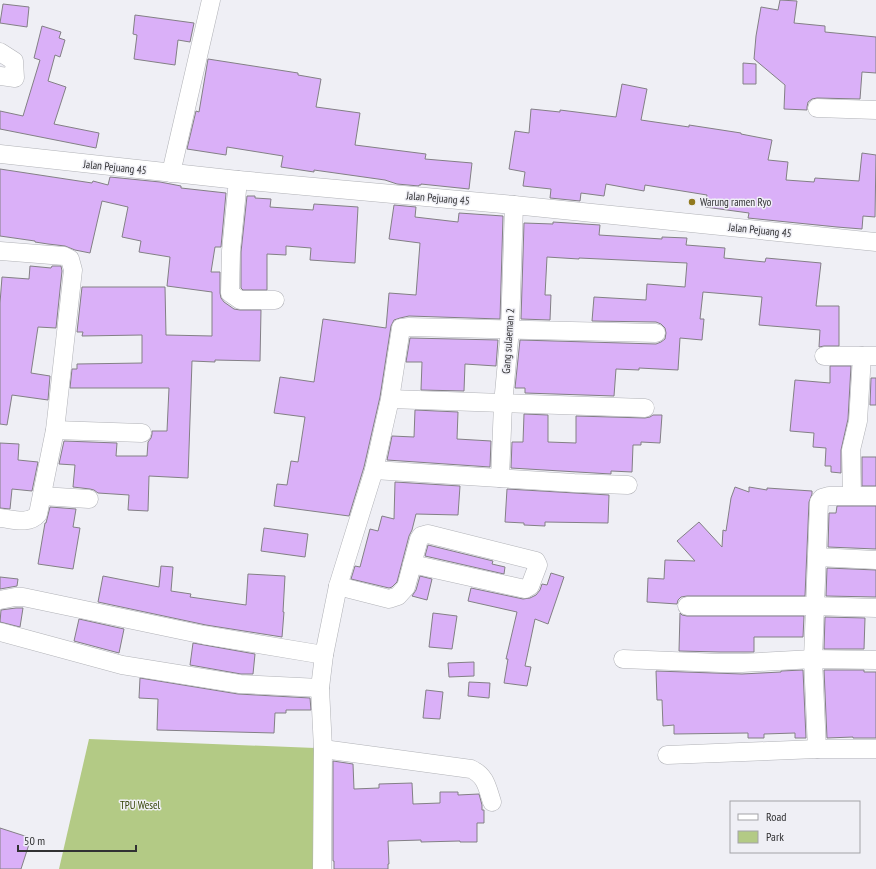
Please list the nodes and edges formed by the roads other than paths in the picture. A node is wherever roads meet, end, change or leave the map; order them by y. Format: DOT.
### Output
graph roads {
  1 [pos="210,0"];
  2 [pos="0,52"];
  3 [pos="0,76"];
  4 [pos="817,108"];
  5 [pos="876,110"];
  6 [pos="0,154"];
  7 [pos="171,173"];
  8 [pos="238,180"];
  9 [pos="514,205"];
  10 [pos="876,242"];
  11 [pos="0,252"];
  12 [pos="275,300"];
  13 [pos="510,330"];
  14 [pos="656,333"];
  15 [pos="824,356"];
  16 [pos="869,356"];
  17 [pos="390,399"];
  18 [pos="503,404"];
  19 [pos="645,408"];
  20 [pos="54,430"];
  21 [pos="142,433"];
  22 [pos="374,470"];
  23 [pos="500,478"];
  24 [pos="628,485"];
  25 [pos="42,496"];
  26 [pos="852,496"];
  27 [pos="876,496"];
  28 [pos="89,499"];
  29 [pos="0,518"];
  30 [pos="817,557"];
  31 [pos="876,560"];
  32 [pos="412,564"];
  33 [pos="338,586"];
  34 [pos="0,600"];
  35 [pos="687,606"];
  36 [pos="815,606"];
  37 [pos="876,608"];
  38 [pos="0,632"];
  39 [pos="324,655"];
  40 [pos="623,659"];
  41 [pos="813,659"];
  42 [pos="876,660"];
  43 [pos="320,688"];
  44 [pos="323,749"];
  45 [pos="817,749"];
  46 [pos="876,749"];
  47 [pos="667,755"];
  48 [pos="492,802"];
  49 [pos="322,869"];
  1 -- 7 [label="street"];
  2 -- 3 [label="street"];
  4 -- 5 [label="street"];
  6 -- 7 [label="street, Jalan Pejuang 45"];
  7 -- 8 [label="street, Jalan Pejuang 45"];
  8 -- 9 [label="street, Jalan Pejuang 45"];
  8 -- 12 [label="street"];
  9 -- 10 [label="street, Jalan Pejuang 45"];
  9 -- 13 [label="street, Gang sulaeman 2"];
  11 -- 20 [label="street"];
  13 -- 14 [label="street"];
  13 -- 17 [label="street"];
  13 -- 18 [label="street, Gang sulaeman 2"];
  15 -- 16 [label="street"];
  16 -- 26 [label="street"];
  17 -- 18 [label="street"];
  17 -- 22 [label="street"];
  18 -- 19 [label="street"];
  18 -- 23 [label="street, Gang sulaeman 2"];
  20 -- 21 [label="street"];
  20 -- 25 [label="street"];
  22 -- 23 [label="street"];
  22 -- 33 [label="street"];
  23 -- 24 [label="street"];
  25 -- 28 [label="street"];
  25 -- 29 [label="street"];
  26 -- 27 [label="street"];
  26 -- 30 [label="street"];
  30 -- 31 [label="street"];
  30 -- 36 [label="street"];
  32 -- 32 [label="street"];
  32 -- 33 [label="street"];
  33 -- 39 [label="street"];
  34 -- 39 [label="street"];
  35 -- 36 [label="street"];
  36 -- 37 [label="street"];
  36 -- 41 [label="street"];
  38 -- 43 [label="street"];
  39 -- 43 [label="street"];
  40 -- 41 [label="street"];
  41 -- 42 [label="street"];
  41 -- 45 [label="street"];
  43 -- 44 [label="street"];
  44 -- 48 [label="street"];
  44 -- 49 [label="street"];
  45 -- 46 [label="street"];
  45 -- 47 [label="street"];
}
